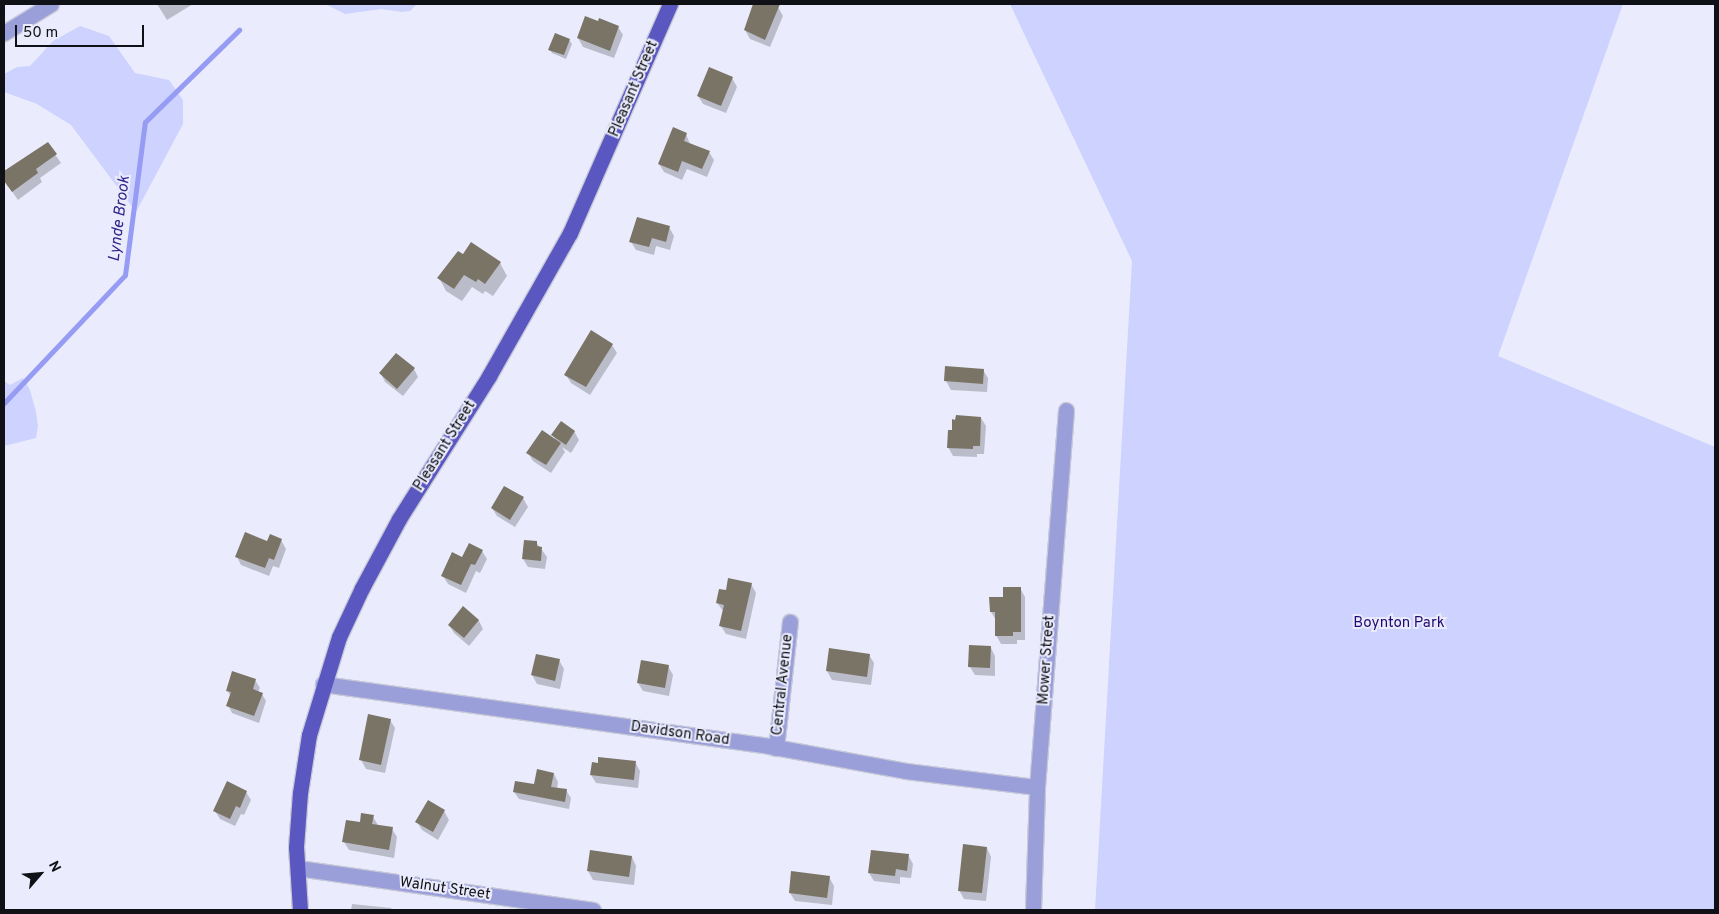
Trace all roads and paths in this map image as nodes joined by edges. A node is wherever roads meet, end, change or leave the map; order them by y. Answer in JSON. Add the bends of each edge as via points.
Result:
{"nodes":[{"id":1,"x":51,"y":4,"type":"edge"},
{"id":2,"x":670,"y":4,"type":"edge"},
{"id":3,"x":4,"y":33,"type":"edge"},
{"id":4,"x":1066,"y":410,"type":"dead end"},
{"id":5,"x":790,"y":622,"type":"dead end"},
{"id":6,"x":323,"y":684,"type":"junction"},
{"id":7,"x":776,"y":748,"type":"junction"},
{"id":8,"x":1037,"y":787,"type":"junction"},
{"id":9,"x":298,"y":868,"type":"junction"},
{"id":10,"x":300,"y":910,"type":"edge"},
{"id":11,"x":593,"y":910,"type":"edge"},
{"id":12,"x":1033,"y":910,"type":"edge"}],
"edges":[{"from":1,"to":3,"type":"street"},
{"from":2,"to":6,"type":"main road","name":"Pleasant Street","via":[[570,233],[494,368],[394,528],[339,636]]},
{"from":4,"to":8,"type":"street","name":"Mower Street"},
{"from":5,"to":7,"type":"street","name":"Central Avenue"},
{"from":6,"to":7,"type":"street","name":"Davidson Road"},
{"from":6,"to":9,"type":"main road","name":"Pleasant Street","via":[[309,735],[300,793],[296,847]]},
{"from":7,"to":8,"type":"street","name":"Davidson Road","via":[[906,770]]},
{"from":8,"to":12,"type":"street","name":"Mower Street"},
{"from":9,"to":10,"type":"main road","name":"Pleasant Street"},
{"from":9,"to":11,"type":"street","name":"Walnut Street"}]}
